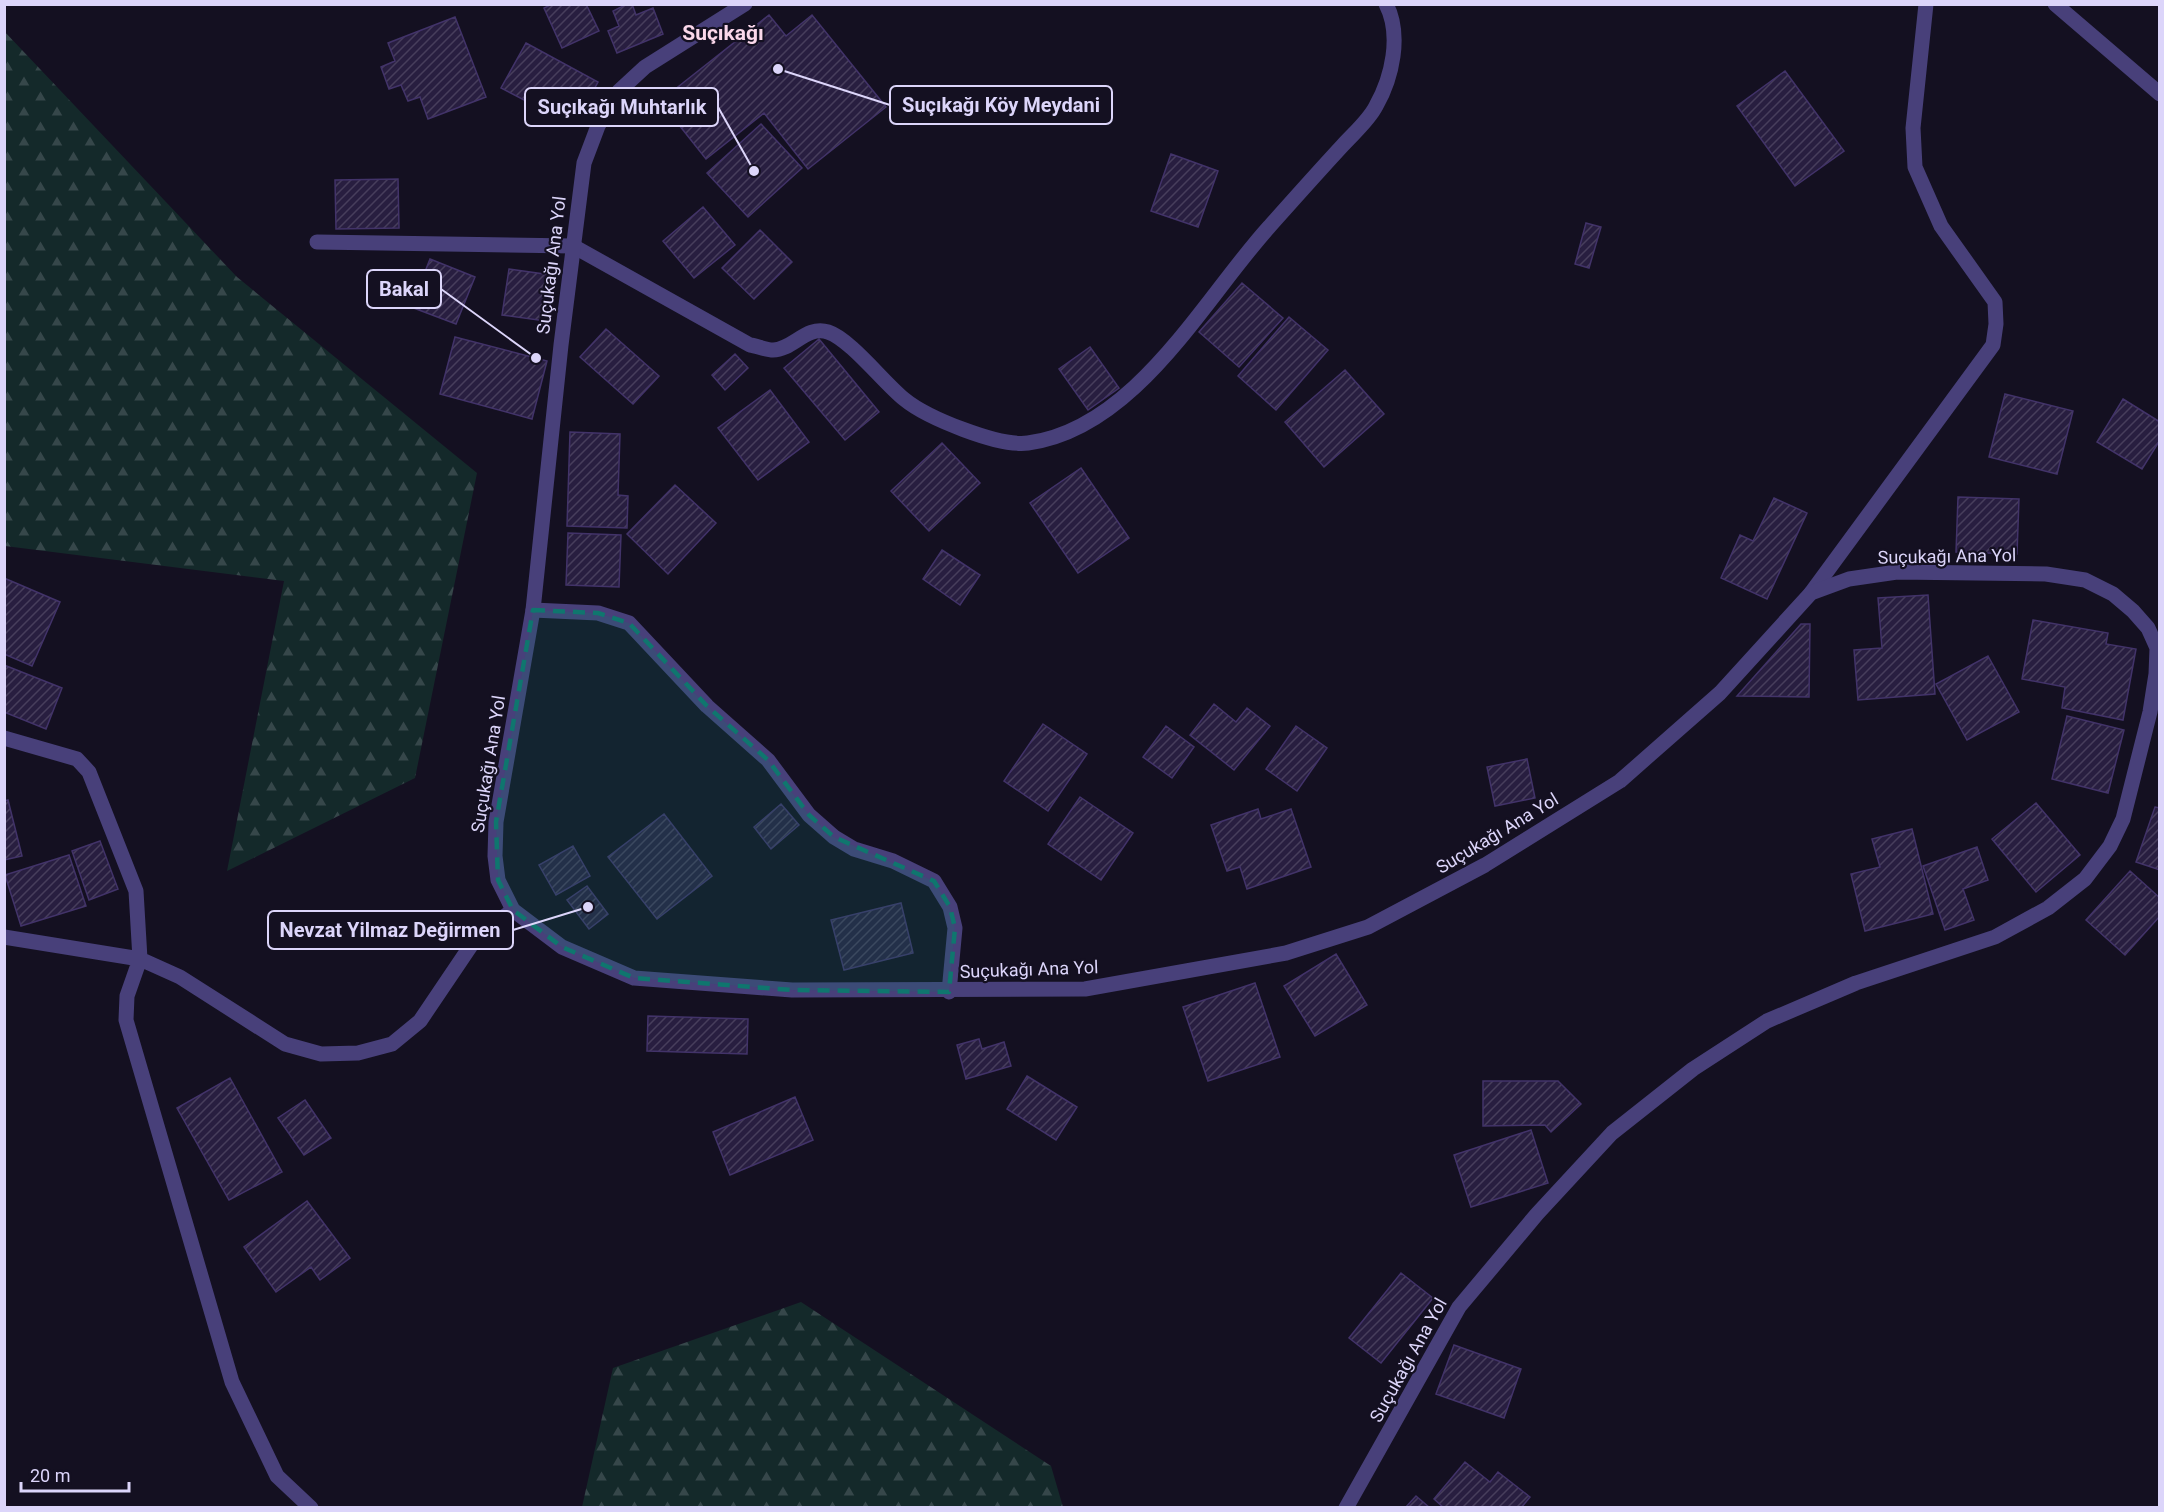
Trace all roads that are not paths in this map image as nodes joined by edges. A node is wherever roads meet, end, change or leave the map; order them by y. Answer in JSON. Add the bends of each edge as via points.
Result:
{"nodes":[{"id":1,"x":745,"y":4,"type":"edge"},
{"id":2,"x":1386,"y":4,"type":"edge"},
{"id":3,"x":1926,"y":4,"type":"edge"},
{"id":4,"x":2055,"y":4,"type":"edge"},
{"id":5,"x":2160,"y":94,"type":"edge"},
{"id":6,"x":317,"y":242,"type":"dead end"},
{"id":7,"x":573,"y":246,"type":"junction"},
{"id":8,"x":1811,"y":593,"type":"junction"},
{"id":9,"x":533,"y":610,"type":"junction"},
{"id":10,"x":4,"y":738,"type":"edge"},
{"id":11,"x":513,"y":910,"type":"junction"},
{"id":12,"x":4,"y":937,"type":"edge"},
{"id":13,"x":140,"y":959,"type":"junction"},
{"id":14,"x":949,"y":992,"type":"junction"},
{"id":15,"x":311,"y":1508,"type":"edge"},
{"id":16,"x":1346,"y":1508,"type":"edge"}],
"edges":[{"from":1,"to":7,"type":"street","name":"Suçukağı Ana Yol","via":[[645,67],[620,91],[598,126],[584,163]]},
{"from":2,"to":7,"type":"street","via":[[1393,22],[1394,48],[1389,75],[1376,107],[1265,231],[1138,384],[1065,436],[1026,444],[999,441],[948,422],[905,401],[828,332],[805,334],[773,350],[750,345]]},
{"from":3,"to":8,"type":"street","via":[[1914,128],[1915,166],[1941,226],[1995,302],[1993,345]]},
{"from":4,"to":5,"type":"street"},
{"from":6,"to":7,"type":"street"},
{"from":7,"to":9,"type":"street","name":"Suçukağı Ana Yol"},
{"from":8,"to":14,"type":"street","name":"Suçukağı Ana Yol","via":[[1720,693],[1620,781],[1485,866],[1368,927],[1286,953],[1085,989]]},
{"from":8,"to":16,"type":"street","name":"Suçukağı Ana Yol","via":[[1849,579],[1897,573],[2046,574],[2085,580],[2113,594],[2148,628],[2157,648],[2150,712],[2123,819],[2110,846],[2085,879],[2048,909],[1995,937],[1856,983],[1767,1021],[1693,1069],[1612,1133],[1459,1307]]},
{"from":9,"to":11,"type":"street","name":"Suçukağı Ana Yol","via":[[496,822],[498,880]]},
{"from":9,"to":14,"type":"street","via":[[598,613],[629,623],[707,706],[768,760],[809,815],[834,837],[934,881],[950,907],[955,928]]},
{"from":10,"to":13,"type":"street","via":[[77,759],[89,772],[136,891]]},
{"from":11,"to":13,"type":"street","via":[[476,938],[420,1021],[392,1044],[358,1053],[321,1054],[285,1044],[180,977]]},
{"from":11,"to":14,"type":"street","name":"Suçukağı Ana Yol","via":[[562,947],[634,978],[792,990]]},
{"from":12,"to":13,"type":"street"},
{"from":13,"to":15,"type":"street","via":[[126,996],[126,1020],[232,1382],[278,1476]]}]}
